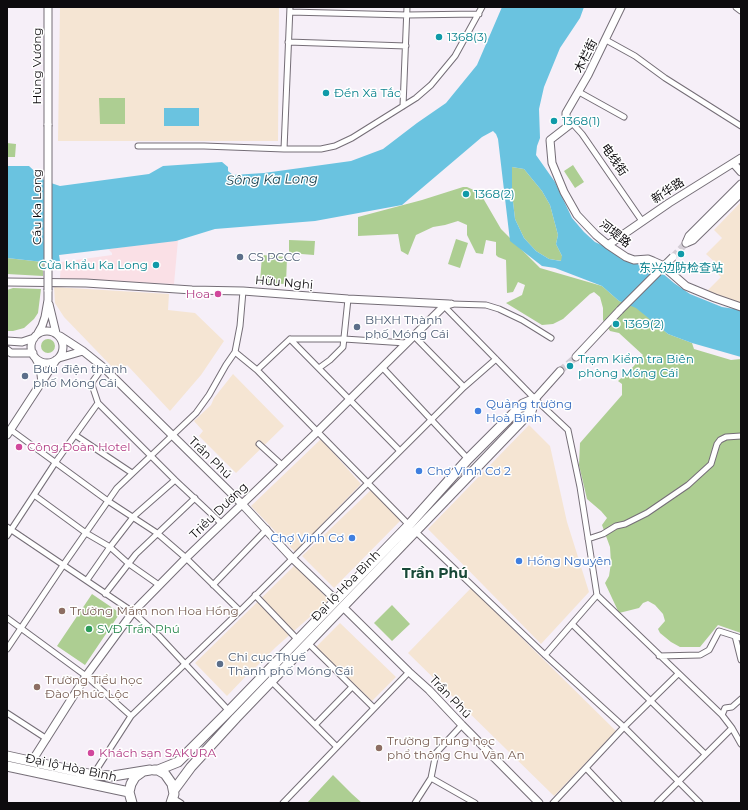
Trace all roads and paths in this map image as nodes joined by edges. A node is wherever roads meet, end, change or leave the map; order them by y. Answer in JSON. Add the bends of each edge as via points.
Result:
{"nodes":[{"id":1,"x":48,"y":7,"type":"edge"},
{"id":2,"x":407,"y":7,"type":"edge"},
{"id":3,"x":482,"y":7,"type":"edge"},
{"id":4,"x":621,"y":7,"type":"edge"},
{"id":5,"x":737,"y":7,"type":"edge"},
{"id":6,"x":290,"y":10,"type":"edge"},
{"id":7,"x":741,"y":10,"type":"edge"},
{"id":8,"x":479,"y":14,"type":"junction"},
{"id":9,"x":407,"y":15,"type":"junction"},
{"id":10,"x":606,"y":40,"type":"junction"},
{"id":11,"x":288,"y":42,"type":"junction"},
{"id":12,"x":406,"y":46,"type":"junction"},
{"id":13,"x":579,"y":92,"type":"junction"},
{"id":14,"x":403,"y":106,"type":"junction"},
{"id":15,"x":566,"y":113,"type":"joint"},
{"id":16,"x":624,"y":117,"type":"dead end"},
{"id":17,"x":572,"y":123,"type":"junction"},
{"id":18,"x":48,"y":125,"type":"joint"},
{"id":19,"x":741,"y":126,"type":"edge"},
{"id":20,"x":138,"y":146,"type":"dead end"},
{"id":21,"x":284,"y":149,"type":"junction"},
{"id":22,"x":741,"y":158,"type":"edge"},
{"id":23,"x":733,"y":163,"type":"junction"},
{"id":24,"x":741,"y":172,"type":"edge"},
{"id":25,"x":740,"y":188,"type":"edge"},
{"id":26,"x":642,"y":221,"type":"junction"},
{"id":27,"x":608,"y":245,"type":"junction"},
{"id":28,"x":673,"y":257,"type":"tunnel mouth"},
{"id":29,"x":7,"y":282,"type":"edge"},
{"id":30,"x":243,"y":291,"type":"junction"},
{"id":31,"x":348,"y":299,"type":"junction"},
{"id":32,"x":48,"y":300,"type":"junction"},
{"id":33,"x":447,"y":305,"type":"junction"},
{"id":34,"x":741,"y":307,"type":"edge"},
{"id":35,"x":58,"y":335,"type":"junction"},
{"id":36,"x":35,"y":336,"type":"junction"},
{"id":37,"x":414,"y":336,"type":"junction"},
{"id":38,"x":551,"y":338,"type":"dead end"},
{"id":39,"x":290,"y":339,"type":"junction"},
{"id":40,"x":344,"y":339,"type":"junction"},
{"id":41,"x":7,"y":342,"type":"edge"},
{"id":42,"x":406,"y":343,"type":"junction"},
{"id":43,"x":7,"y":350,"type":"edge"},
{"id":44,"x":84,"y":351,"type":"junction"},
{"id":45,"x":236,"y":352,"type":"junction"},
{"id":46,"x":34,"y":356,"type":"junction"},
{"id":47,"x":576,"y":357,"type":"tunnel mouth"},
{"id":48,"x":58,"y":359,"type":"junction"},
{"id":49,"x":496,"y":359,"type":"junction"},
{"id":50,"x":103,"y":367,"type":"junction"},
{"id":51,"x":382,"y":367,"type":"junction"},
{"id":52,"x":319,"y":368,"type":"junction"},
{"id":53,"x":257,"y":370,"type":"junction"},
{"id":54,"x":560,"y":371,"type":"tunnel mouth"},
{"id":55,"x":42,"y":383,"type":"junction"},
{"id":56,"x":464,"y":387,"type":"junction"},
{"id":57,"x":349,"y":399,"type":"junction"},
{"id":58,"x":535,"y":399,"type":"junction"},
{"id":59,"x":98,"y":403,"type":"junction"},
{"id":60,"x":431,"y":420,"type":"junction"},
{"id":61,"x":318,"y":431,"type":"junction"},
{"id":62,"x":9,"y":433,"type":"edge"},
{"id":63,"x":75,"y":435,"type":"junction"},
{"id":64,"x":172,"y":436,"type":"junction"},
{"id":65,"x":741,"y":436,"type":"edge"},
{"id":66,"x":259,"y":444,"type":"dead end"},
{"id":67,"x":480,"y":447,"type":"junction"},
{"id":68,"x":400,"y":451,"type":"junction"},
{"id":69,"x":488,"y":455,"type":"junction"},
{"id":70,"x":150,"y":456,"type":"junction"},
{"id":71,"x":468,"y":459,"type":"junction"},
{"id":72,"x":55,"y":463,"type":"junction"},
{"id":73,"x":282,"y":465,"type":"junction"},
{"id":74,"x":132,"y":473,"type":"junction"},
{"id":75,"x":175,"y":480,"type":"junction"},
{"id":76,"x":367,"y":484,"type":"junction"},
{"id":77,"x":34,"y":495,"type":"junction"},
{"id":78,"x":194,"y":498,"type":"junction"},
{"id":79,"x":108,"y":501,"type":"junction"},
{"id":80,"x":242,"y":504,"type":"junction"},
{"id":81,"x":134,"y":516,"type":"junction"},
{"id":82,"x":222,"y":524,"type":"junction"},
{"id":83,"x":9,"y":528,"type":"edge"},
{"id":84,"x":412,"y":528,"type":"junction"},
{"id":85,"x":267,"y":529,"type":"junction"},
{"id":86,"x":86,"y":533,"type":"junction"},
{"id":87,"x":158,"y":533,"type":"junction"},
{"id":88,"x":7,"y":536,"type":"edge"},
{"id":89,"x":588,"y":539,"type":"junction"},
{"id":90,"x":110,"y":548,"type":"junction"},
{"id":91,"x":186,"y":558,"type":"junction"},
{"id":92,"x":292,"y":558,"type":"junction"},
{"id":93,"x":64,"y":564,"type":"junction"},
{"id":94,"x":129,"y":564,"type":"junction"},
{"id":95,"x":87,"y":580,"type":"junction"},
{"id":96,"x":159,"y":586,"type":"junction"},
{"id":97,"x":213,"y":586,"type":"junction"},
{"id":98,"x":106,"y":594,"type":"junction"},
{"id":99,"x":255,"y":595,"type":"junction"},
{"id":100,"x":597,"y":595,"type":"junction"},
{"id":101,"x":336,"y":600,"type":"junction"},
{"id":102,"x":343,"y":607,"type":"junction"},
{"id":103,"x":240,"y":611,"type":"junction"},
{"id":104,"x":133,"y":612,"type":"junction"},
{"id":105,"x":7,"y":618,"type":"edge"},
{"id":106,"x":572,"y":624,"type":"junction"},
{"id":107,"x":21,"y":628,"type":"junction"},
{"id":108,"x":735,"y":636,"type":"junction"},
{"id":109,"x":741,"y":638,"type":"edge"},
{"id":110,"x":298,"y":640,"type":"junction"},
{"id":111,"x":308,"y":643,"type":"junction"},
{"id":112,"x":7,"y":649,"type":"edge"},
{"id":113,"x":545,"y":655,"type":"junction"},
{"id":114,"x":659,"y":656,"type":"junction"},
{"id":115,"x":741,"y":660,"type":"edge"},
{"id":116,"x":186,"y":664,"type":"junction"},
{"id":117,"x":409,"y":672,"type":"junction"},
{"id":118,"x":678,"y":674,"type":"junction"},
{"id":119,"x":86,"y":676,"type":"junction"},
{"id":120,"x":271,"y":681,"type":"junction"},
{"id":121,"x":352,"y":687,"type":"junction"},
{"id":122,"x":741,"y":699,"type":"edge"},
{"id":123,"x":651,"y":701,"type":"junction"},
{"id":124,"x":374,"y":708,"type":"junction"},
{"id":125,"x":7,"y":713,"type":"edge"},
{"id":126,"x":232,"y":715,"type":"junction"},
{"id":127,"x":722,"y":715,"type":"junction"},
{"id":128,"x":131,"y":716,"type":"junction"},
{"id":129,"x":315,"y":725,"type":"junction"},
{"id":130,"x":462,"y":725,"type":"junction"},
{"id":131,"x":624,"y":727,"type":"junction"},
{"id":132,"x":732,"y":728,"type":"junction"},
{"id":133,"x":46,"y":738,"type":"junction"},
{"id":134,"x":741,"y":744,"type":"edge"},
{"id":135,"x":337,"y":747,"type":"junction"},
{"id":136,"x":705,"y":754,"type":"junction"},
{"id":137,"x":7,"y":756,"type":"edge"},
{"id":138,"x":31,"y":761,"type":"junction"},
{"id":139,"x":7,"y":766,"type":"edge"},
{"id":140,"x":586,"y":768,"type":"junction"},
{"id":141,"x":28,"y":770,"type":"junction"},
{"id":142,"x":154,"y":770,"type":"junction"},
{"id":143,"x":93,"y":775,"type":"junction"},
{"id":144,"x":431,"y":778,"type":"junction"},
{"id":145,"x":678,"y":781,"type":"junction"},
{"id":146,"x":129,"y":792,"type":"junction"},
{"id":147,"x":175,"y":798,"type":"edge"},
{"id":148,"x":420,"y":800,"type":"edge"},
{"id":149,"x":472,"y":802,"type":"edge"},
{"id":150,"x":132,"y":803,"type":"edge"},
{"id":151,"x":283,"y":803,"type":"edge"},
{"id":152,"x":415,"y":803,"type":"edge"},
{"id":153,"x":539,"y":803,"type":"edge"},
{"id":154,"x":553,"y":803,"type":"edge"},
{"id":155,"x":619,"y":803,"type":"edge"},
{"id":156,"x":658,"y":803,"type":"edge"},
{"id":157,"x":700,"y":803,"type":"edge"}],
"edges":[{"from":1,"to":18,"type":"street","name":"Hùng Vương"},
{"from":2,"to":9,"type":"street"},
{"from":3,"to":8,"type":"street"},
{"from":4,"to":10,"type":"street","name":"木栏街"},
{"from":5,"to":7,"type":"street"},
{"from":6,"to":9,"type":"street"},
{"from":6,"to":11,"type":"street"},
{"from":8,"to":9,"type":"street"},
{"from":8,"to":14,"type":"street","via":[[445,69],[431,85]]},
{"from":9,"to":12,"type":"street"},
{"from":10,"to":13,"type":"street","name":"木栏街"},
{"from":10,"to":19,"type":"street","via":[[635,56]]},
{"from":11,"to":12,"type":"street"},
{"from":11,"to":21,"type":"street"},
{"from":12,"to":14,"type":"street"},
{"from":13,"to":15,"type":"street","name":"木栏街"},
{"from":13,"to":16,"type":"street"},
{"from":14,"to":21,"type":"street","via":[[335,146],[321,149]]},
{"from":15,"to":17,"type":"street","name":"电线街","via":[[566,117]]},
{"from":17,"to":26,"type":"street","name":"电线街"},
{"from":17,"to":27,"type":"street","name":"河堤路","via":[[550,140],[552,163],[577,214]]},
{"from":18,"to":32,"type":"street","name":"Cầu Ka Long","bridge":true},
{"from":20,"to":21,"type":"street"},
{"from":22,"to":23,"type":"street","name":"新华路"},
{"from":23,"to":24,"type":"street"},
{"from":23,"to":26,"type":"street","name":"新华路"},
{"from":25,"to":25,"type":"street","via":[[689,236],[686,243],[693,240]]},
{"from":26,"to":27,"type":"street","name":"新华路"},
{"from":27,"to":34,"type":"street","name":"河堤路","via":[[634,260],[648,260],[662,265],[686,286]]},
{"from":28,"to":47,"type":"street","bridge":true},
{"from":29,"to":30,"type":"street","name":"Hữu Nghị","via":[[86,283]]},
{"from":30,"to":31,"type":"street","name":"Hữu Nghị"},
{"from":30,"to":45,"type":"street"},
{"from":31,"to":33,"type":"street","name":"Hữu Nghị"},
{"from":31,"to":40,"type":"street"},
{"from":32,"to":35,"type":"street"},
{"from":32,"to":36,"type":"street","via":[[42,326]]},
{"from":33,"to":37,"type":"street","name":"Triều Dương"},
{"from":33,"to":38,"type":"street","name":"Hữu Nghị","via":[[486,305],[500,309]]},
{"from":33,"to":49,"type":"street"},
{"from":35,"to":36,"type":"street","via":[[46,330]]},
{"from":35,"to":44,"type":"street","name":"Trần Phú"},
{"from":35,"to":48,"type":"street","via":[[64,345]]},
{"from":36,"to":41,"type":"street","via":[[22,342]]},
{"from":36,"to":46,"type":"street","via":[[31,348]]},
{"from":37,"to":42,"type":"street","name":"Triều Dương"},
{"from":37,"to":56,"type":"street"},
{"from":39,"to":40,"type":"street"},
{"from":39,"to":52,"type":"street"},
{"from":39,"to":53,"type":"street"},
{"from":40,"to":42,"type":"street"},
{"from":40,"to":52,"type":"street","via":[[343,347]]},
{"from":42,"to":51,"type":"street","name":"Triều Dương"},
{"from":43,"to":46,"type":"street","via":[[11,353]]},
{"from":44,"to":48,"type":"street"},
{"from":44,"to":50,"type":"street","name":"Trần Phú"},
{"from":45,"to":53,"type":"street"},
{"from":45,"to":64,"type":"street","via":[[196,413]]},
{"from":46,"to":48,"type":"street","via":[[46,363]]},
{"from":46,"to":55,"type":"street","via":[[40,366]]},
{"from":48,"to":55,"type":"street"},
{"from":49,"to":56,"type":"street"},
{"from":49,"to":58,"type":"street"},
{"from":50,"to":59,"type":"street","via":[[92,385]]},
{"from":50,"to":64,"type":"street","name":"Trần Phú"},
{"from":51,"to":57,"type":"street","name":"Triều Dương"},
{"from":51,"to":60,"type":"street"},
{"from":52,"to":57,"type":"street"},
{"from":53,"to":61,"type":"street"},
{"from":54,"to":58,"type":"street","name":"Đại lộ Hòa Bình"},
{"from":55,"to":62,"type":"street"},
{"from":56,"to":60,"type":"street"},
{"from":57,"to":61,"type":"street","name":"Triều Dương"},
{"from":57,"to":68,"type":"street"},
{"from":58,"to":67,"type":"highway","name":"Đại lộ Hòa Bình","via":[[523,404]]},
{"from":58,"to":69,"type":"highway","name":"Đại lộ Hòa Bình","via":[[531,411]]},
{"from":58,"to":89,"type":"street","via":[[568,430]]},
{"from":59,"to":63,"type":"street"},
{"from":59,"to":70,"type":"street"},
{"from":60,"to":68,"type":"street"},
{"from":60,"to":71,"type":"street"},
{"from":61,"to":73,"type":"street","name":"Triều Dương"},
{"from":61,"to":76,"type":"street"},
{"from":62,"to":72,"type":"street"},
{"from":63,"to":72,"type":"street"},
{"from":63,"to":74,"type":"street"},
{"from":64,"to":70,"type":"street"},
{"from":64,"to":80,"type":"street","name":"Trần Phú"},
{"from":65,"to":89,"type":"street","via":[[720,440],[711,464],[688,485],[647,513]]},
{"from":66,"to":73,"type":"street"},
{"from":67,"to":69,"type":"highway"},
{"from":67,"to":71,"type":"highway","name":"Đại lộ Hòa Bình"},
{"from":68,"to":76,"type":"street"},
{"from":69,"to":84,"type":"highway","name":"Đại lộ Hòa Bình"},
{"from":70,"to":74,"type":"street"},
{"from":70,"to":75,"type":"street"},
{"from":71,"to":84,"type":"highway","name":"Đại lộ Hòa Bình"},
{"from":72,"to":77,"type":"street"},
{"from":72,"to":79,"type":"street"},
{"from":73,"to":80,"type":"street","name":"Triều Dương"},
{"from":74,"to":79,"type":"street"},
{"from":75,"to":78,"type":"street"},
{"from":75,"to":81,"type":"street"},
{"from":76,"to":84,"type":"street"},
{"from":76,"to":92,"type":"street"},
{"from":77,"to":83,"type":"street"},
{"from":77,"to":86,"type":"street"},
{"from":78,"to":82,"type":"street"},
{"from":78,"to":87,"type":"street"},
{"from":79,"to":81,"type":"street"},
{"from":79,"to":86,"type":"street"},
{"from":80,"to":82,"type":"street","name":"Triều Dương"},
{"from":80,"to":85,"type":"street","name":"Trần Phú"},
{"from":81,"to":87,"type":"street"},
{"from":81,"to":90,"type":"street"},
{"from":82,"to":91,"type":"street","name":"Triều Dương"},
{"from":83,"to":88,"type":"street"},
{"from":83,"to":93,"type":"street"},
{"from":84,"to":101,"type":"highway","name":"Đại lộ Hòa Bình"},
{"from":84,"to":102,"type":"highway","name":"Đại lộ Hòa Bình"},
{"from":84,"to":113,"type":"street"},
{"from":85,"to":92,"type":"street","name":"Trần Phú"},
{"from":85,"to":97,"type":"street"},
{"from":86,"to":90,"type":"street"},
{"from":86,"to":93,"type":"street"},
{"from":87,"to":91,"type":"street"},
{"from":87,"to":94,"type":"street"},
{"from":89,"to":100,"type":"street"},
{"from":90,"to":94,"type":"street"},
{"from":90,"to":95,"type":"street"},
{"from":91,"to":96,"type":"street","name":"Triều Dương"},
{"from":91,"to":97,"type":"street"},
{"from":92,"to":99,"type":"street"},
{"from":92,"to":101,"type":"street","name":"Trần Phú"},
{"from":93,"to":95,"type":"street"},
{"from":93,"to":107,"type":"street"},
{"from":94,"to":96,"type":"street"},
{"from":94,"to":98,"type":"street"},
{"from":95,"to":98,"type":"street"},
{"from":96,"to":104,"type":"street","name":"Triều Dương"},
{"from":97,"to":103,"type":"street"},
{"from":98,"to":104,"type":"street"},
{"from":99,"to":103,"type":"street"},
{"from":99,"to":110,"type":"street"},
{"from":100,"to":106,"type":"street"},
{"from":100,"to":114,"type":"street"},
{"from":101,"to":102,"type":"highway"},
{"from":101,"to":110,"type":"highway","name":"Đại lộ Hòa Bình"},
{"from":102,"to":111,"type":"highway","name":"Đại lộ Hòa Bình"},
{"from":102,"to":117,"type":"street","name":"Trần Phú"},
{"from":103,"to":116,"type":"street"},
{"from":104,"to":116,"type":"street"},
{"from":104,"to":119,"type":"street","name":"Triều Dương"},
{"from":105,"to":107,"type":"street"},
{"from":106,"to":113,"type":"street"},
{"from":106,"to":123,"type":"street"},
{"from":107,"to":112,"type":"street"},
{"from":107,"to":119,"type":"street"},
{"from":108,"to":109,"type":"street"},
{"from":108,"to":114,"type":"street","via":[[719,631],[709,650],[700,655]]},
{"from":108,"to":115,"type":"street"},
{"from":110,"to":126,"type":"highway","name":"Đại lộ Hòa Bình"},
{"from":111,"to":120,"type":"highway","name":"Đại lộ Hòa Bình"},
{"from":111,"to":121,"type":"street"},
{"from":113,"to":131,"type":"street"},
{"from":114,"to":118,"type":"street"},
{"from":116,"to":126,"type":"street"},
{"from":116,"to":128,"type":"street"},
{"from":117,"to":124,"type":"street"},
{"from":117,"to":130,"type":"street","name":"Trần Phú"},
{"from":118,"to":123,"type":"street"},
{"from":118,"to":127,"type":"street"},
{"from":119,"to":128,"type":"street"},
{"from":119,"to":133,"type":"street","name":"Triều Dương"},
{"from":120,"to":126,"type":"highway","name":"Đại lộ Hòa Bình"},
{"from":120,"to":129,"type":"street"},
{"from":121,"to":124,"type":"street"},
{"from":121,"to":129,"type":"street"},
{"from":122,"to":127,"type":"street","via":[[732,707],[725,708]]},
{"from":123,"to":131,"type":"street"},
{"from":123,"to":136,"type":"street"},
{"from":124,"to":135,"type":"street"},
{"from":125,"to":133,"type":"street"},
{"from":126,"to":142,"type":"highway","name":"Đại lộ Hòa Bình","via":[[178,762]]},
{"from":126,"to":147,"type":"highway","name":"Đại lộ Hòa Bình","via":[[191,767]]},
{"from":127,"to":132,"type":"street"},
{"from":128,"to":143,"type":"street"},
{"from":129,"to":135,"type":"street"},
{"from":130,"to":144,"type":"street","via":[[436,753]]},
{"from":130,"to":153,"type":"street","name":"Trần Phú"},
{"from":131,"to":140,"type":"street"},
{"from":131,"to":145,"type":"street"},
{"from":132,"to":134,"type":"street"},
{"from":132,"to":136,"type":"street"},
{"from":133,"to":138,"type":"street","name":"Triều Dương"},
{"from":135,"to":151,"type":"street"},
{"from":136,"to":145,"type":"street"},
{"from":137,"to":138,"type":"highway","name":"Đại lộ Hòa Bình"},
{"from":138,"to":141,"type":"highway"},
{"from":138,"to":143,"type":"highway","name":"Đại lộ Hòa Bình"},
{"from":139,"to":141,"type":"highway","name":"Đại lộ Hòa Bình"},
{"from":140,"to":154,"type":"street"},
{"from":140,"to":155,"type":"street"},
{"from":141,"to":146,"type":"highway","name":"Đại lộ Hòa Bình"},
{"from":142,"to":143,"type":"highway","name":"Đại lộ Hòa Bình","via":[[113,776]]},
{"from":142,"to":146,"type":"highway","via":[[142,772],[135,777]]},
{"from":142,"to":147,"type":"highway","via":[[165,774],[169,779]]},
{"from":144,"to":148,"type":"street"},
{"from":144,"to":149,"type":"street"},
{"from":145,"to":156,"type":"street"},
{"from":145,"to":157,"type":"street"},
{"from":146,"to":150,"type":"highway"},
{"from":148,"to":152,"type":"street"}]}
